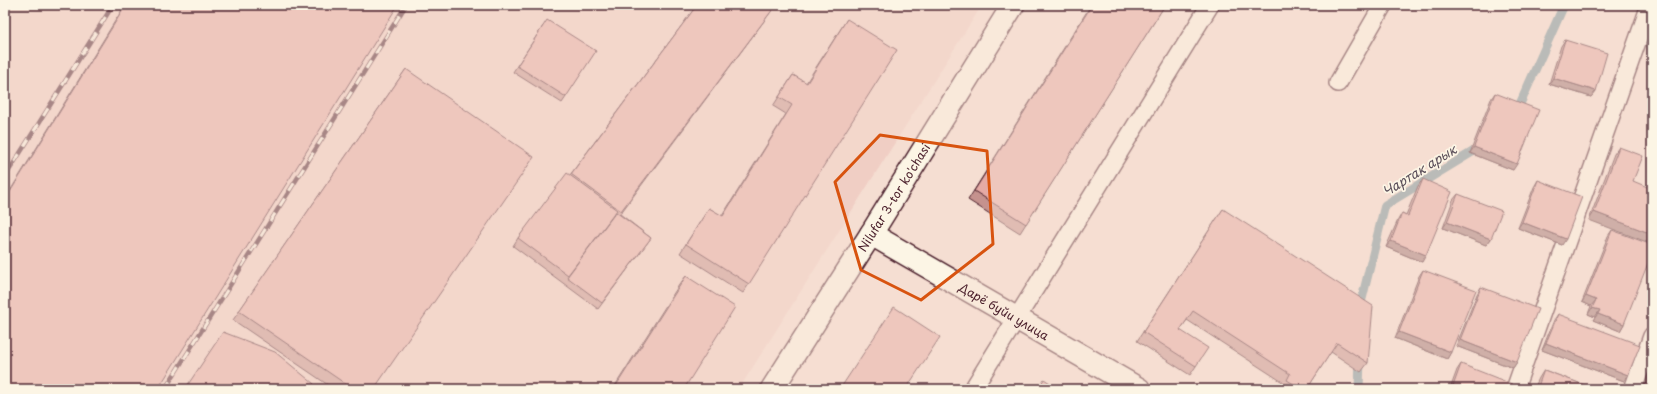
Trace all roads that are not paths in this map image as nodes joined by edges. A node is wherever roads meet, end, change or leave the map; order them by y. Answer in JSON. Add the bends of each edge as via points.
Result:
{"nodes":[{"id":1,"x":1013,"y":5,"type":"edge"},
{"id":2,"x":1210,"y":5,"type":"edge"},
{"id":3,"x":1384,"y":5,"type":"edge"},
{"id":4,"x":1650,"y":5,"type":"edge"},
{"id":5,"x":1338,"y":83,"type":"dead end"},
{"id":6,"x":871,"y":234,"type":"junction"},
{"id":7,"x":1018,"y":318,"type":"junction"},
{"id":8,"x":1652,"y":336,"type":"edge"},
{"id":9,"x":772,"y":389,"type":"edge"},
{"id":10,"x":973,"y":389,"type":"edge"},
{"id":11,"x":1139,"y":389,"type":"edge"},
{"id":12,"x":1515,"y":389,"type":"edge"},
{"id":13,"x":1633,"y":389,"type":"edge"}],
"edges":[{"from":1,"to":6,"type":"street","name":"Nilufar 3-tor ko'chasi"},
{"from":2,"to":7,"type":"lane"},
{"from":3,"to":5,"type":"lane"},
{"from":4,"to":12,"type":"lane"},
{"from":6,"to":7,"type":"street","name":"Дарё буйи улица"},
{"from":6,"to":9,"type":"street","name":"Nilufar 3-tor ko'chasi"},
{"from":7,"to":10,"type":"lane"},
{"from":7,"to":11,"type":"street","name":"Дарё буйи улица"},
{"from":8,"to":13,"type":"lane"}]}
